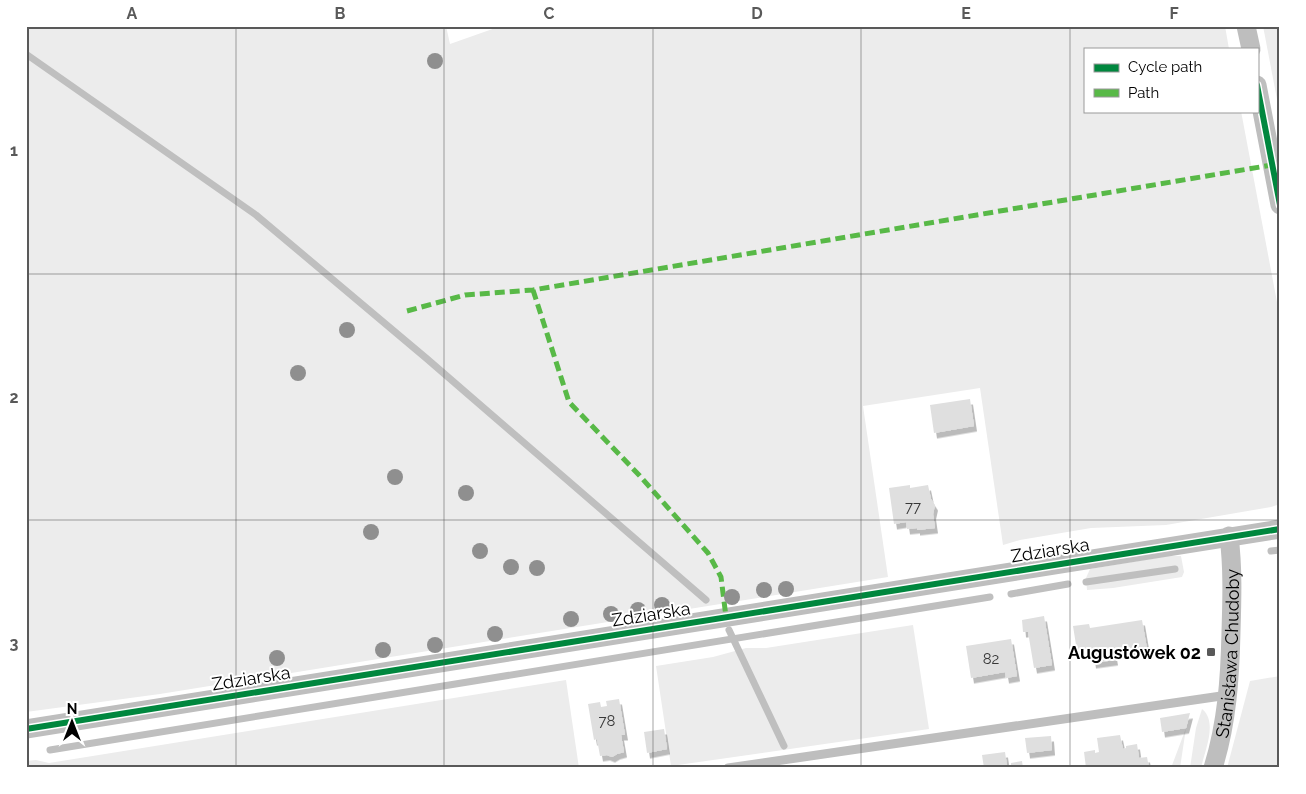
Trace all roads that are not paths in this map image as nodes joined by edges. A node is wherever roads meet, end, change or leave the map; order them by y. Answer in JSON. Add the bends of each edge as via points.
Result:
{"nodes":[{"id":1,"x":1246,"y":26,"type":"edge"},
{"id":2,"x":1250,"y":48,"type":"edge"},
{"id":3,"x":1258,"y":90,"type":"edge"},
{"id":4,"x":1280,"y":205,"type":"edge"},
{"id":5,"x":1280,"y":529,"type":"edge"},
{"id":6,"x":1229,"y":536,"type":"junction"},
{"id":7,"x":1228,"y":695,"type":"junction"},
{"id":8,"x":26,"y":729,"type":"edge"},
{"id":9,"x":728,"y":768,"type":"edge"},
{"id":10,"x":1213,"y":768,"type":"edge"}],
"edges":[{"from":1,"to":2,"type":"street"},
{"from":3,"to":4,"type":"street"},
{"from":5,"to":6,"type":"street","name":"Zdziarska"},
{"from":6,"to":7,"type":"street","name":"Stanisława Chudoby","via":[[1233,577]]},
{"from":6,"to":8,"type":"street","name":"Zdziarska"},
{"from":7,"to":9,"type":"lane"},
{"from":7,"to":10,"type":"street","name":"Stanisława Chudoby"}]}
